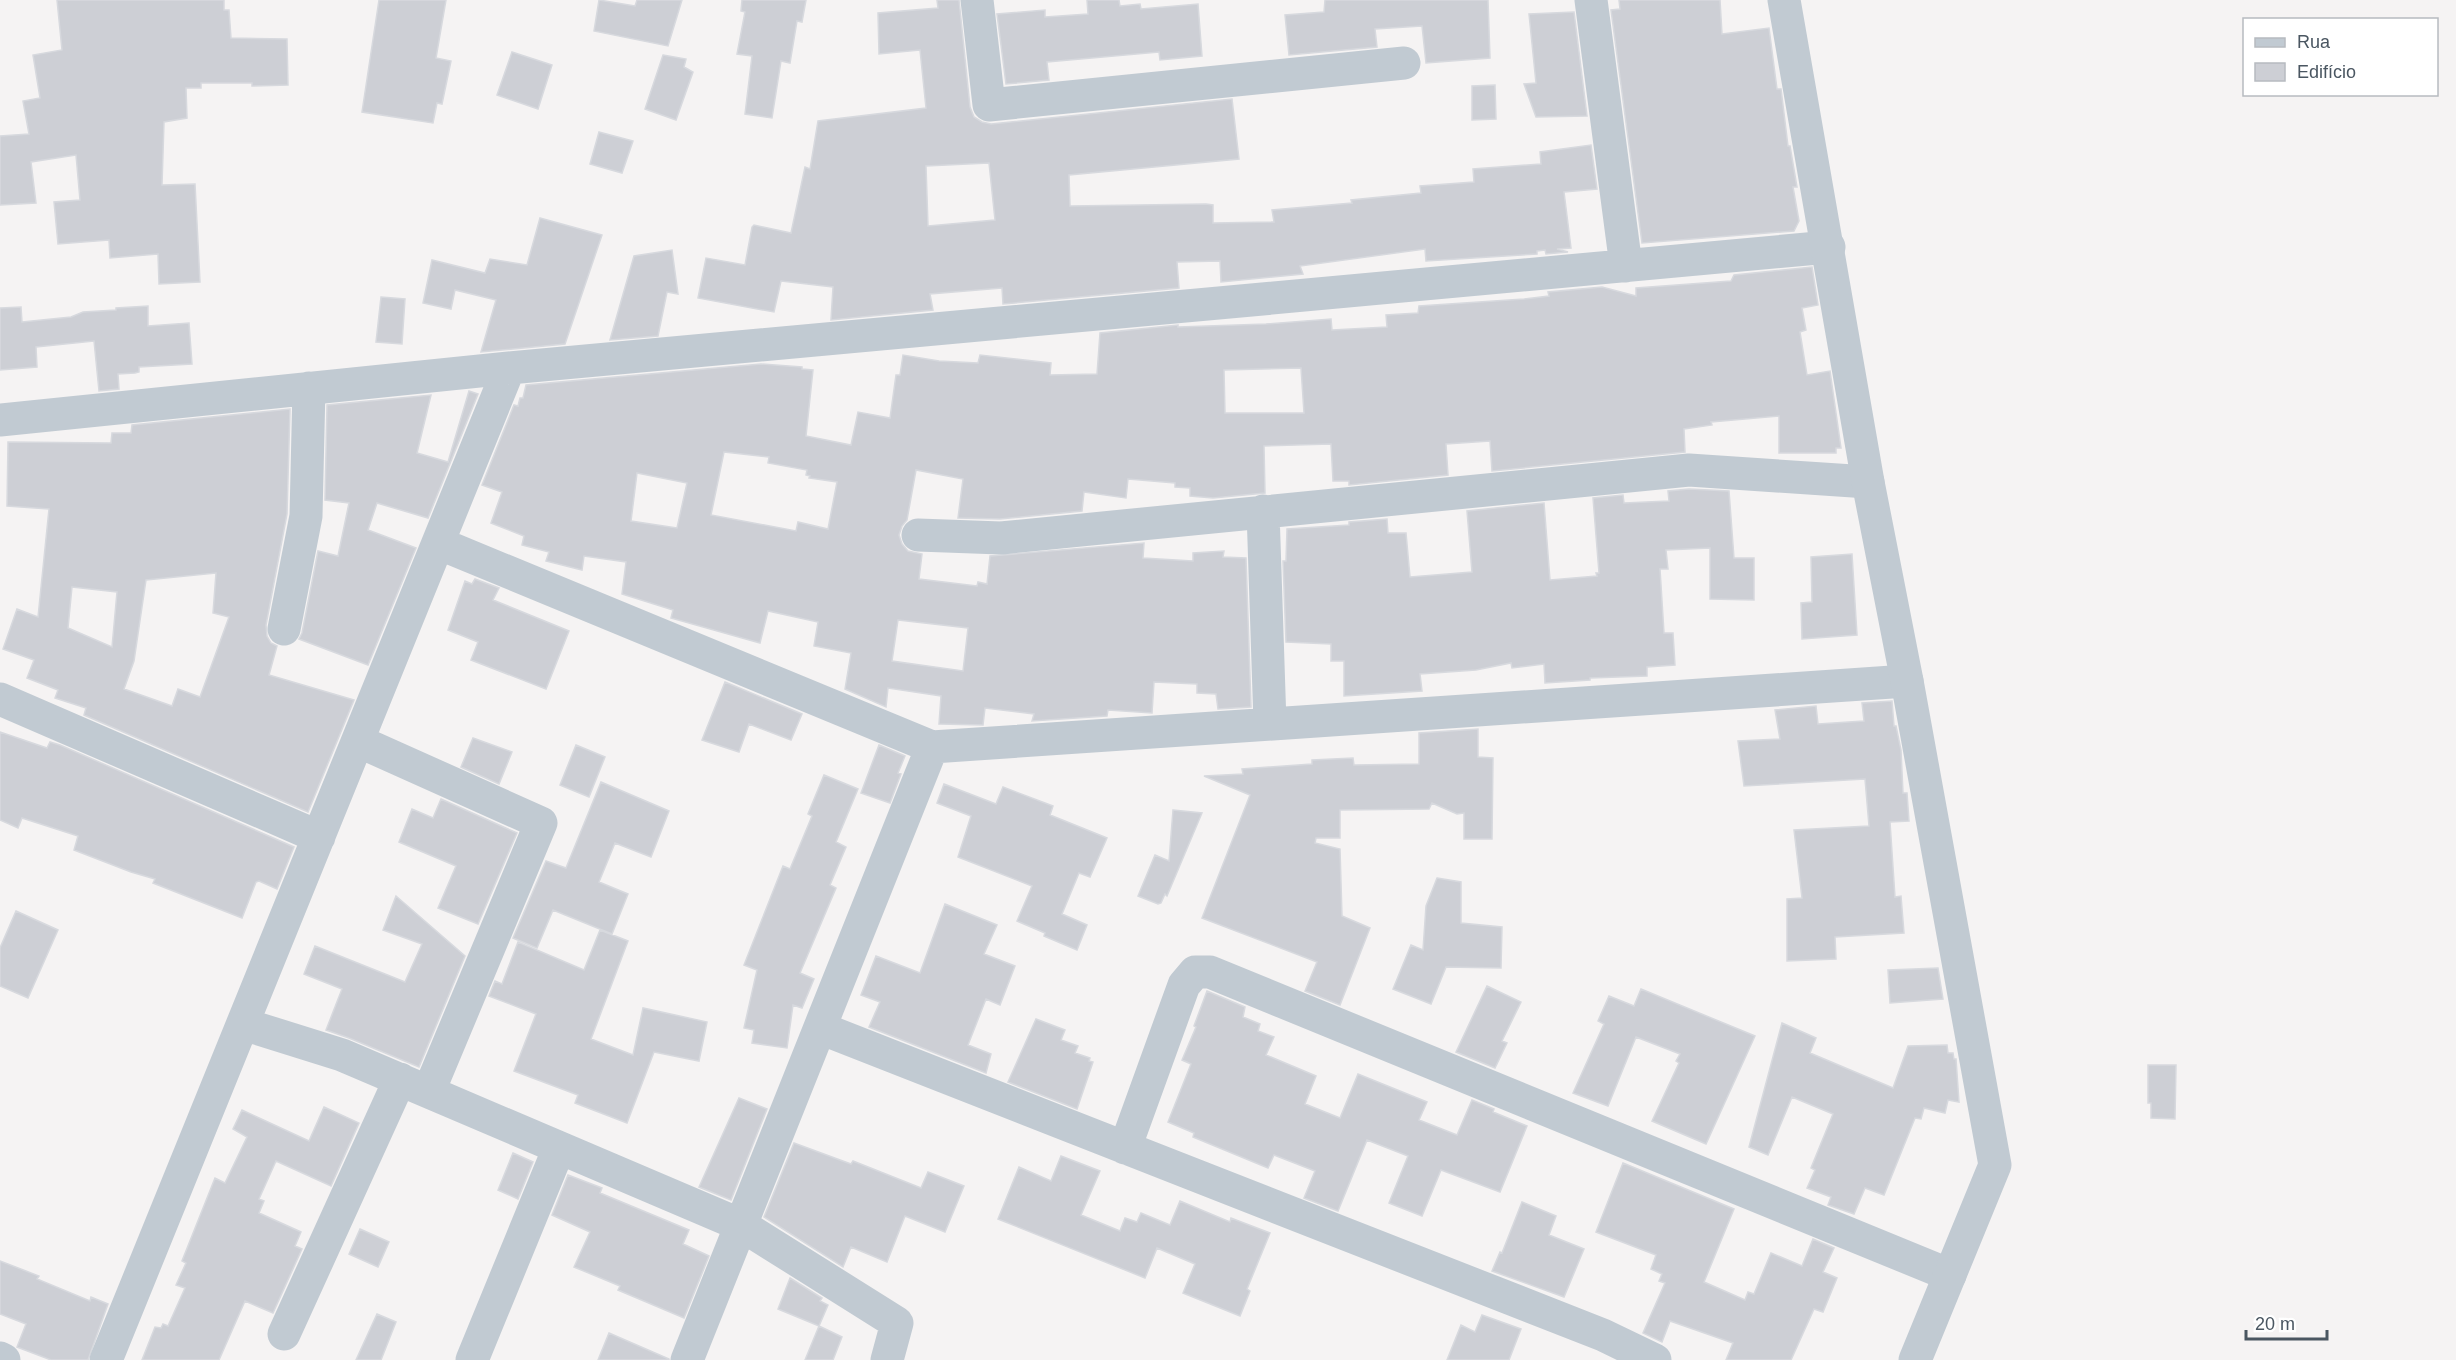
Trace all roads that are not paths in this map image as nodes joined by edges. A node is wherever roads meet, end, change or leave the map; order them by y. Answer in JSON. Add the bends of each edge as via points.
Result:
{"nodes":[{"id":1,"x":977,"y":0,"type":"edge"},
{"id":2,"x":1591,"y":0,"type":"edge"},
{"id":3,"x":1784,"y":0,"type":"edge"},
{"id":4,"x":1404,"y":63,"type":"dead end"},
{"id":5,"x":1829,"y":247,"type":"junction"},
{"id":6,"x":1626,"y":266,"type":"junction"},
{"id":7,"x":509,"y":368,"type":"junction"},
{"id":8,"x":309,"y":388,"type":"junction"},
{"id":9,"x":0,"y":420,"type":"edge"},
{"id":10,"x":1868,"y":482,"type":"junction"},
{"id":11,"x":1263,"y":511,"type":"junction"},
{"id":12,"x":918,"y":535,"type":"dead end"},
{"id":13,"x":438,"y":543,"type":"junction"},
{"id":14,"x":284,"y":629,"type":"dead end"},
{"id":15,"x":1907,"y":681,"type":"junction"},
{"id":16,"x":0,"y":699,"type":"edge"},
{"id":17,"x":1270,"y":724,"type":"junction"},
{"id":18,"x":358,"y":741,"type":"junction"},
{"id":19,"x":932,"y":747,"type":"junction"},
{"id":20,"x":319,"y":837,"type":"junction"},
{"id":21,"x":243,"y":1024,"type":"junction"},
{"id":22,"x":820,"y":1028,"type":"junction"},
{"id":23,"x":414,"y":1085,"type":"junction"},
{"id":24,"x":560,"y":1148,"type":"junction"},
{"id":25,"x":1125,"y":1148,"type":"junction"},
{"id":26,"x":741,"y":1225,"type":"junction"},
{"id":27,"x":1950,"y":1275,"type":"junction"},
{"id":28,"x":284,"y":1334,"type":"dead end"},
{"id":29,"x":106,"y":1360,"type":"edge"},
{"id":30,"x":472,"y":1360,"type":"edge"},
{"id":31,"x":687,"y":1360,"type":"edge"},
{"id":32,"x":887,"y":1360,"type":"edge"},
{"id":33,"x":1655,"y":1360,"type":"edge"},
{"id":34,"x":1915,"y":1360,"type":"edge"}],
"edges":[{"from":1,"to":4,"type":"street","via":[[989,105]]},
{"from":2,"to":6,"type":"street"},
{"from":3,"to":5,"type":"street"},
{"from":5,"to":6,"type":"street"},
{"from":5,"to":10,"type":"street"},
{"from":6,"to":7,"type":"street"},
{"from":7,"to":8,"type":"street"},
{"from":7,"to":13,"type":"street"},
{"from":8,"to":9,"type":"street"},
{"from":8,"to":14,"type":"street","via":[[306,516]]},
{"from":10,"to":11,"type":"street","via":[[1689,470]]},
{"from":10,"to":15,"type":"street"},
{"from":11,"to":12,"type":"street","via":[[1001,538]]},
{"from":11,"to":17,"type":"street"},
{"from":13,"to":18,"type":"street"},
{"from":13,"to":19,"type":"street"},
{"from":15,"to":17,"type":"street"},
{"from":15,"to":27,"type":"street","via":[[1995,1165]]},
{"from":16,"to":20,"type":"street"},
{"from":17,"to":19,"type":"street"},
{"from":18,"to":20,"type":"street"},
{"from":18,"to":23,"type":"street","via":[[541,823]]},
{"from":19,"to":22,"type":"street"},
{"from":20,"to":21,"type":"street"},
{"from":21,"to":23,"type":"street","via":[[342,1055]]},
{"from":21,"to":29,"type":"street"},
{"from":22,"to":25,"type":"street"},
{"from":22,"to":26,"type":"street"},
{"from":23,"to":24,"type":"street"},
{"from":23,"to":28,"type":"street"},
{"from":24,"to":26,"type":"street"},
{"from":24,"to":30,"type":"street"},
{"from":25,"to":27,"type":"street","via":[[1184,985],[1195,972],[1210,972]]},
{"from":25,"to":33,"type":"street","via":[[1592,1331]]},
{"from":26,"to":31,"type":"street"},
{"from":26,"to":32,"type":"street","via":[[897,1323]]},
{"from":27,"to":34,"type":"street"}]}
